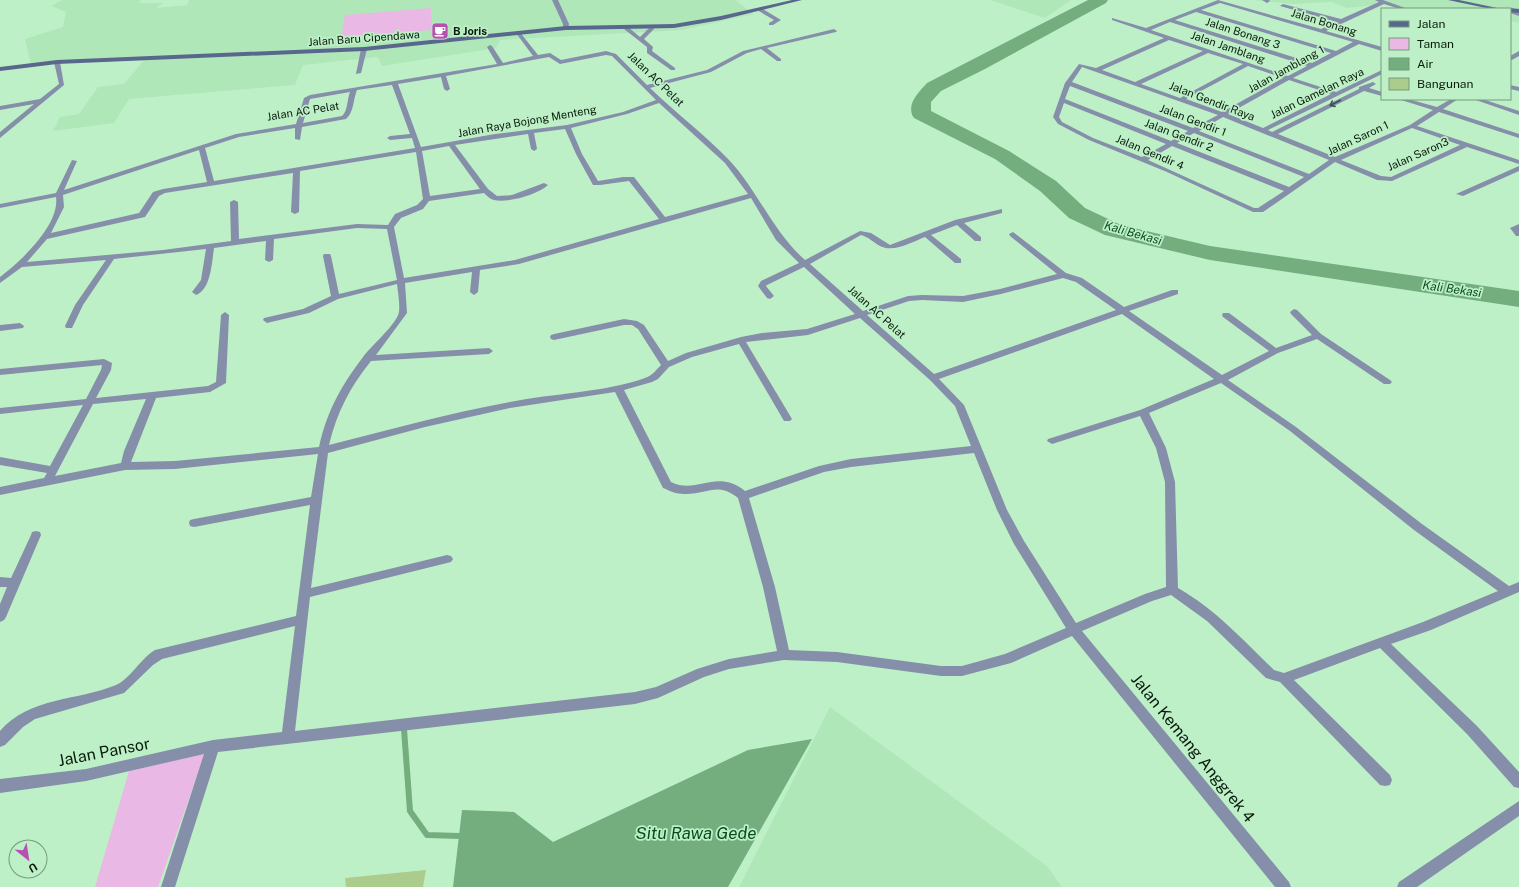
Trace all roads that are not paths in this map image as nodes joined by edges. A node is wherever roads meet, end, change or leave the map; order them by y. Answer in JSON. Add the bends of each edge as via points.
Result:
{"nodes":[{"id":1,"x":555,"y":0,"type":"edge"},
{"id":2,"x":773,"y":0,"type":"edge"},
{"id":3,"x":799,"y":0,"type":"edge"},
{"id":4,"x":1451,"y":0,"type":"edge"},
{"id":5,"x":1380,"y":1,"type":"edge"},
{"id":6,"x":1283,"y":6,"type":"dead end"},
{"id":7,"x":1402,"y":8,"type":"edge"},
{"id":8,"x":1487,"y":8,"type":"edge"},
{"id":9,"x":759,"y":9,"type":"junction"},
{"id":10,"x":1194,"y":10,"type":"junction"},
{"id":11,"x":1114,"y":19,"type":"dead end"},
{"id":12,"x":1168,"y":20,"type":"junction"},
{"id":13,"x":1342,"y":21,"type":"junction"},
{"id":14,"x":772,"y":24,"type":"dead end"},
{"id":15,"x":566,"y":26,"type":"junction"},
{"id":16,"x":626,"y":28,"type":"junction"},
{"id":17,"x":652,"y":28,"type":"junction"},
{"id":18,"x":1145,"y":30,"type":"junction"},
{"id":19,"x":1321,"y":31,"type":"junction"},
{"id":20,"x":834,"y":32,"type":"dead end"},
{"id":21,"x":519,"y":33,"type":"junction"},
{"id":22,"x":1168,"y":38,"type":"junction"},
{"id":23,"x":640,"y":40,"type":"junction"},
{"id":24,"x":1358,"y":42,"type":"junction"},
{"id":25,"x":1376,"y":42,"type":"dead end"},
{"id":26,"x":377,"y":46,"type":"junction"},
{"id":27,"x":762,"y":46,"type":"junction"},
{"id":28,"x":1370,"y":46,"type":"junction"},
{"id":29,"x":490,"y":47,"type":"dead end"},
{"id":30,"x":364,"y":49,"type":"junction"},
{"id":31,"x":1381,"y":49,"type":"edge"},
{"id":32,"x":1207,"y":51,"type":"junction"},
{"id":33,"x":1336,"y":53,"type":"junction"},
{"id":34,"x":1519,"y":53,"type":"edge"},
{"id":35,"x":537,"y":57,"type":"junction"},
{"id":36,"x":1511,"y":59,"type":"edge"},
{"id":37,"x":779,"y":60,"type":"dead end"},
{"id":38,"x":57,"y":62,"type":"junction"},
{"id":39,"x":0,"y":64,"type":"edge"},
{"id":40,"x":1246,"y":64,"type":"junction"},
{"id":41,"x":501,"y":65,"type":"junction"},
{"id":42,"x":1081,"y":65,"type":"joint"},
{"id":43,"x":1312,"y":65,"type":"junction"},
{"id":44,"x":0,"y":68,"type":"edge"},
{"id":45,"x":673,"y":69,"type":"dead end"},
{"id":46,"x":1097,"y":70,"type":"junction"},
{"id":47,"x":1381,"y":72,"type":"edge"},
{"id":48,"x":358,"y":73,"type":"dead end"},
{"id":49,"x":443,"y":74,"type":"junction"},
{"id":50,"x":1288,"y":78,"type":"junction"},
{"id":51,"x":1381,"y":80,"type":"edge"},
{"id":52,"x":394,"y":82,"type":"junction"},
{"id":53,"x":1068,"y":83,"type":"junction"},
{"id":54,"x":1136,"y":84,"type":"junction"},
{"id":55,"x":1354,"y":85,"type":"junction"},
{"id":56,"x":646,"y":87,"type":"junction"},
{"id":57,"x":447,"y":89,"type":"dead end"},
{"id":58,"x":1364,"y":89,"type":"junction"},
{"id":59,"x":354,"y":90,"type":"junction"},
{"id":60,"x":1339,"y":93,"type":"junction"},
{"id":61,"x":1381,"y":94,"type":"edge"},
{"id":62,"x":1351,"y":95,"type":"junction"},
{"id":63,"x":1061,"y":100,"type":"junction"},
{"id":64,"x":1180,"y":100,"type":"junction"},
{"id":65,"x":1404,"y":100,"type":"edge"},
{"id":66,"x":1454,"y":100,"type":"edge"},
{"id":67,"x":1479,"y":100,"type":"edge"},
{"id":68,"x":43,"y":101,"type":"junction"},
{"id":69,"x":660,"y":101,"type":"junction"},
{"id":70,"x":0,"y":108,"type":"edge"},
{"id":71,"x":1439,"y":110,"type":"junction"},
{"id":72,"x":1519,"y":113,"type":"edge"},
{"id":73,"x":1224,"y":115,"type":"junction"},
{"id":74,"x":298,"y":124,"type":"junction"},
{"id":75,"x":1412,"y":126,"type":"junction"},
{"id":76,"x":566,"y":127,"type":"junction"},
{"id":77,"x":1194,"y":131,"type":"junction"},
{"id":78,"x":1262,"y":131,"type":"junction"},
{"id":79,"x":531,"y":132,"type":"junction"},
{"id":80,"x":1271,"y":135,"type":"junction"},
{"id":81,"x":0,"y":136,"type":"edge"},
{"id":82,"x":414,"y":136,"type":"junction"},
{"id":83,"x":1519,"y":136,"type":"edge"},
{"id":84,"x":298,"y":138,"type":"dead end"},
{"id":85,"x":390,"y":138,"type":"dead end"},
{"id":86,"x":1170,"y":143,"type":"junction"},
{"id":87,"x":451,"y":144,"type":"junction"},
{"id":88,"x":1465,"y":145,"type":"junction"},
{"id":89,"x":201,"y":146,"type":"junction"},
{"id":90,"x":534,"y":149,"type":"dead end"},
{"id":91,"x":420,"y":150,"type":"junction"},
{"id":92,"x":1142,"y":160,"type":"junction"},
{"id":93,"x":1334,"y":160,"type":"junction"},
{"id":94,"x":74,"y":161,"type":"dead end"},
{"id":95,"x":1519,"y":162,"type":"edge"},
{"id":96,"x":1519,"y":168,"type":"edge"},
{"id":97,"x":297,"y":170,"type":"junction"},
{"id":98,"x":1310,"y":177,"type":"junction"},
{"id":99,"x":211,"y":183,"type":"junction"},
{"id":100,"x":544,"y":185,"type":"dead end"},
{"id":101,"x":1289,"y":190,"type":"junction"},
{"id":102,"x":485,"y":191,"type":"junction"},
{"id":103,"x":60,"y":194,"type":"junction"},
{"id":104,"x":1460,"y":194,"type":"dead end"},
{"id":105,"x":753,"y":195,"type":"junction"},
{"id":106,"x":427,"y":199,"type":"junction"},
{"id":107,"x":234,"y":202,"type":"dead end"},
{"id":108,"x":0,"y":206,"type":"edge"},
{"id":109,"x":999,"y":211,"type":"dead end"},
{"id":110,"x":295,"y":212,"type":"dead end"},
{"id":111,"x":664,"y":221,"type":"junction"},
{"id":112,"x":958,"y":222,"type":"junction"},
{"id":113,"x":390,"y":227,"type":"junction"},
{"id":114,"x":926,"y":234,"type":"junction"},
{"id":115,"x":1013,"y":234,"type":"dead end"},
{"id":116,"x":44,"y":237,"type":"junction"},
{"id":117,"x":270,"y":237,"type":"junction"},
{"id":118,"x":978,"y":239,"type":"dead end"},
{"id":119,"x":235,"y":242,"type":"junction"},
{"id":120,"x":210,"y":246,"type":"junction"},
{"id":121,"x":327,"y":256,"type":"dead end"},
{"id":122,"x":110,"y":258,"type":"junction"},
{"id":123,"x":269,"y":260,"type":"dead end"},
{"id":124,"x":958,"y":261,"type":"dead end"},
{"id":125,"x":804,"y":264,"type":"junction"},
{"id":126,"x":20,"y":265,"type":"junction"},
{"id":127,"x":476,"y":269,"type":"junction"},
{"id":128,"x":1063,"y":274,"type":"junction"},
{"id":129,"x":0,"y":280,"type":"edge"},
{"id":130,"x":401,"y":281,"type":"junction"},
{"id":131,"x":196,"y":292,"type":"dead end"},
{"id":132,"x":474,"y":292,"type":"dead end"},
{"id":133,"x":1175,"y":292,"type":"dead end"},
{"id":134,"x":770,"y":296,"type":"dead end"},
{"id":135,"x":335,"y":297,"type":"junction"},
{"id":136,"x":1121,"y":310,"type":"junction"},
{"id":137,"x":1294,"y":312,"type":"dead end"},
{"id":138,"x":225,"y":315,"type":"dead end"},
{"id":139,"x":864,"y":315,"type":"junction"},
{"id":140,"x":1226,"y":315,"type":"dead end"},
{"id":141,"x":267,"y":320,"type":"dead end"},
{"id":142,"x":20,"y":326,"type":"dead end"},
{"id":143,"x":69,"y":326,"type":"dead end"},
{"id":144,"x":0,"y":328,"type":"edge"},
{"id":145,"x":1318,"y":336,"type":"junction"},
{"id":146,"x":554,"y":337,"type":"dead end"},
{"id":147,"x":741,"y":340,"type":"junction"},
{"id":148,"x":489,"y":351,"type":"dead end"},
{"id":149,"x":1275,"y":351,"type":"junction"},
{"id":150,"x":367,"y":358,"type":"junction"},
{"id":151,"x":666,"y":365,"type":"junction"},
{"id":152,"x":0,"y":372,"type":"edge"},
{"id":153,"x":933,"y":378,"type":"junction"},
{"id":154,"x":1222,"y":379,"type":"junction"},
{"id":155,"x":1387,"y":382,"type":"dead end"},
{"id":156,"x":618,"y":388,"type":"junction"},
{"id":157,"x":152,"y":395,"type":"junction"},
{"id":158,"x":88,"y":401,"type":"junction"},
{"id":159,"x":0,"y":411,"type":"edge"},
{"id":160,"x":1143,"y":412,"type":"junction"},
{"id":161,"x":787,"y":419,"type":"dead end"},
{"id":162,"x":1052,"y":441,"type":"dead end"},
{"id":163,"x":976,"y":449,"type":"junction"},
{"id":164,"x":324,"y":450,"type":"junction"},
{"id":165,"x":0,"y":461,"type":"edge"},
{"id":166,"x":126,"y":466,"type":"junction"},
{"id":167,"x":53,"y":470,"type":"junction"},
{"id":168,"x":47,"y":482,"type":"junction"},
{"id":169,"x":0,"y":491,"type":"edge"},
{"id":170,"x":743,"y":496,"type":"junction"},
{"id":171,"x":316,"y":500,"type":"junction"},
{"id":172,"x":194,"y":523,"type":"dead end"},
{"id":173,"x":36,"y":535,"type":"dead end"},
{"id":174,"x":448,"y":559,"type":"dead end"},
{"id":175,"x":0,"y":582,"type":"edge"},
{"id":176,"x":16,"y":583,"type":"junction"},
{"id":177,"x":1519,"y":587,"type":"edge"},
{"id":178,"x":1172,"y":590,"type":"junction"},
{"id":179,"x":1508,"y":592,"type":"junction"},
{"id":180,"x":304,"y":594,"type":"junction"},
{"id":181,"x":0,"y":617,"type":"edge"},
{"id":182,"x":301,"y":620,"type":"junction"},
{"id":183,"x":1074,"y":630,"type":"junction"},
{"id":184,"x":1382,"y":643,"type":"junction"},
{"id":185,"x":784,"y":655,"type":"junction"},
{"id":186,"x":1284,"y":678,"type":"junction"},
{"id":187,"x":288,"y":737,"type":"junction"},
{"id":188,"x":0,"y":741,"type":"edge"},
{"id":189,"x":213,"y":746,"type":"junction"},
{"id":190,"x":1385,"y":780,"type":"dead end"},
{"id":191,"x":1519,"y":782,"type":"edge"},
{"id":192,"x":0,"y":786,"type":"edge"},
{"id":193,"x":1519,"y":808,"type":"edge"},
{"id":194,"x":168,"y":887,"type":"edge"},
{"id":195,"x":1284,"y":887,"type":"edge"},
{"id":196,"x":1404,"y":887,"type":"edge"}],
"edges":[{"from":1,"to":15,"type":"street"},
{"from":2,"to":15,"type":"main road","name":"Jalan Baru Cipendawa","via":[[741,6],[718,15],[676,22]]},
{"from":3,"to":9,"type":"main road","name":"Jalan Baru Cipendawa"},
{"from":4,"to":8,"type":"main road"},
{"from":5,"to":7,"type":"street"},
{"from":5,"to":13,"type":"street"},
{"from":6,"to":13,"type":"street"},
{"from":9,"to":14,"type":"street","via":[[778,20]]},
{"from":9,"to":17,"type":"main road","name":"Jalan Baru Cipendawa","via":[[698,23]]},
{"from":10,"to":12,"type":"street"},
{"from":10,"to":19,"type":"street","name":"Jalan Bonang","via":[[1220,1]]},
{"from":10,"to":33,"type":"street"},
{"from":11,"to":18,"type":"street","name":"Jalan Jamblang"},
{"from":12,"to":18,"type":"street"},
{"from":12,"to":43,"type":"street","name":"Jalan Bonang 3"},
{"from":13,"to":19,"type":"street"},
{"from":15,"to":16,"type":"main road","name":"Jalan Baru Cipendawa"},
{"from":15,"to":21,"type":"main road","name":"Jalan Baru Cipendawa"},
{"from":15,"to":26,"type":"main road","name":"Jalan Baru Cipendawa"},
{"from":16,"to":17,"type":"main road","name":"Jalan Baru Cipendawa"},
{"from":16,"to":23,"type":"street"},
{"from":17,"to":23,"type":"street"},
{"from":18,"to":22,"type":"street","name":"Jalan Jamblang"},
{"from":19,"to":24,"type":"street","name":"Jalan Bonang"},
{"from":20,"to":27,"type":"street"},
{"from":21,"to":26,"type":"main road","name":"Jalan Baru Cipendawa"},
{"from":21,"to":35,"type":"street"},
{"from":22,"to":32,"type":"street","name":"Jalan Jamblang"},
{"from":22,"to":46,"type":"street"},
{"from":23,"to":45,"type":"street","via":[[650,47],[649,52]]},
{"from":24,"to":28,"type":"street","name":"Jalan Bonang"},
{"from":24,"to":33,"type":"street","name":"Jalan Jamblang 1"},
{"from":25,"to":28,"type":"street"},
{"from":26,"to":30,"type":"main road","name":"Jalan Baru Cipendawa"},
{"from":26,"to":39,"type":"main road","name":"Jalan Baru Cipendawa","via":[[65,58]]},
{"from":27,"to":37,"type":"street"},
{"from":27,"to":56,"type":"street","via":[[710,71]]},
{"from":28,"to":31,"type":"street","name":"Jalan Bonang"},
{"from":29,"to":41,"type":"street"},
{"from":30,"to":38,"type":"main road","name":"Jalan Baru Cipendawa"},
{"from":30,"to":48,"type":"street"},
{"from":32,"to":40,"type":"street","name":"Jalan Jamblang"},
{"from":32,"to":54,"type":"street"},
{"from":33,"to":43,"type":"street","name":"Jalan Jamblang 1"},
{"from":34,"to":36,"type":"street"},
{"from":35,"to":41,"type":"street","name":"Jalan AC Pelat"},
{"from":35,"to":56,"type":"street","name":"Jalan AC Pelat","via":[[550,55],[560,62],[611,53]]},
{"from":38,"to":44,"type":"main road","name":"Jalan Baru Cipendawa"},
{"from":38,"to":68,"type":"street","via":[[62,84]]},
{"from":40,"to":50,"type":"street","name":"Jalan Jamblang"},
{"from":40,"to":64,"type":"street"},
{"from":41,"to":49,"type":"street","name":"Jalan AC Pelat"},
{"from":42,"to":46,"type":"street","name":"Jalan Gendir Raya"},
{"from":42,"to":53,"type":"street","name":"Jalan Gendir 4"},
{"from":43,"to":50,"type":"street","name":"Jalan Jamblang 1"},
{"from":46,"to":54,"type":"street","name":"Jalan Gendir Raya"},
{"from":47,"to":55,"type":"street","name":"Jalan Gamelan Raya"},
{"from":49,"to":52,"type":"street","name":"Jalan AC Pelat"},
{"from":49,"to":57,"type":"street"},
{"from":50,"to":60,"type":"street","name":"Jalan Jamblang"},
{"from":50,"to":73,"type":"street","name":"Jalan Jamblang 1"},
{"from":51,"to":58,"type":"street","name":"Jalan Gamelan Raya"},
{"from":52,"to":59,"type":"street","name":"Jalan AC Pelat"},
{"from":52,"to":82,"type":"street"},
{"from":53,"to":63,"type":"street","name":"Jalan Gendir 4"},
{"from":53,"to":77,"type":"street","name":"Jalan Gendir 1"},
{"from":54,"to":64,"type":"street","name":"Jalan Gendir Raya"},
{"from":55,"to":58,"type":"street"},
{"from":55,"to":60,"type":"street","name":"Jalan Gamelan Raya"},
{"from":56,"to":69,"type":"street","name":"Jalan AC Pelat"},
{"from":58,"to":61,"type":"street"},
{"from":58,"to":62,"type":"street","name":"Jalan Gamelan Raya"},
{"from":59,"to":74,"type":"street","via":[[309,97]]},
{"from":59,"to":74,"type":"street","name":"Jalan AC Pelat","via":[[346,117]]},
{"from":60,"to":62,"type":"street","name":"Jalan Jamblang"},
{"from":60,"to":78,"type":"street","name":"Jalan Gamelan Raya"},
{"from":62,"to":80,"type":"street","name":"Jalan Gamelan Raya","one_way":true},
{"from":63,"to":86,"type":"street","name":"Jalan Gendir 2"},
{"from":63,"to":92,"type":"street","name":"Jalan Gendir 4","via":[[1056,117],[1060,123]]},
{"from":64,"to":73,"type":"street","name":"Jalan Gendir Raya"},
{"from":65,"to":71,"type":"street"},
{"from":66,"to":71,"type":"street","name":"Jalan Saron 1"},
{"from":67,"to":72,"type":"street"},
{"from":68,"to":70,"type":"street"},
{"from":68,"to":81,"type":"street","via":[[21,116]]},
{"from":69,"to":76,"type":"street","name":"Jalan Raya Bojong Menteng","via":[[625,113]]},
{"from":69,"to":105,"type":"street","name":"Jalan AC Pelat","via":[[716,151]]},
{"from":71,"to":75,"type":"street","name":"Jalan Saron 1"},
{"from":71,"to":83,"type":"street"},
{"from":73,"to":77,"type":"street","name":"Jalan Jamblang 1"},
{"from":73,"to":78,"type":"street","name":"Jalan Gendir Raya"},
{"from":74,"to":84,"type":"street"},
{"from":74,"to":89,"type":"street","name":"Jalan AC Pelat","via":[[244,134]]},
{"from":75,"to":88,"type":"street"},
{"from":75,"to":93,"type":"street","name":"Jalan Saron 1"},
{"from":76,"to":79,"type":"street","name":"Jalan Raya Bojong Menteng"},
{"from":76,"to":111,"type":"street","via":[[596,183],[631,178]]},
{"from":77,"to":86,"type":"street","name":"Jalan Jamblang 1"},
{"from":77,"to":98,"type":"street","name":"Jalan Gendir 1"},
{"from":78,"to":80,"type":"street","name":"Jalan Gendir Raya"},
{"from":79,"to":87,"type":"street","name":"Jalan Raya Bojong Menteng"},
{"from":79,"to":90,"type":"street"},
{"from":80,"to":93,"type":"street","name":"Jalan Gendir Raya"},
{"from":82,"to":85,"type":"street"},
{"from":82,"to":91,"type":"street"},
{"from":86,"to":92,"type":"street","name":"Jalan Jamblang 1"},
{"from":86,"to":101,"type":"street","name":"Jalan Gendir 2"},
{"from":87,"to":91,"type":"street","name":"Jalan Raya Bojong Menteng"},
{"from":87,"to":102,"type":"street"},
{"from":88,"to":93,"type":"street","name":"Jalan Saron3","via":[[1392,179],[1380,178]]},
{"from":88,"to":95,"type":"street"},
{"from":89,"to":99,"type":"street"},
{"from":89,"to":103,"type":"street","name":"Jalan AC Pelat"},
{"from":91,"to":97,"type":"street","name":"Jalan Raya Bojong Menteng"},
{"from":91,"to":106,"type":"street"},
{"from":92,"to":101,"type":"street","name":"Jalan Gendir 4","via":[[1253,210],[1260,210]]},
{"from":93,"to":98,"type":"street","name":"Jalan Saron 1"},
{"from":94,"to":103,"type":"street"},
{"from":96,"to":104,"type":"street"},
{"from":97,"to":99,"type":"street","name":"Jalan Raya Bojong Menteng"},
{"from":97,"to":110,"type":"street"},
{"from":98,"to":101,"type":"street","name":"Jalan Saron 1"},
{"from":99,"to":116,"type":"street","name":"Jalan Raya Bojong Menteng","via":[[159,193],[142,215]]},
{"from":100,"to":102,"type":"street","via":[[507,198],[494,197]]},
{"from":102,"to":106,"type":"street"},
{"from":103,"to":108,"type":"street","name":"Jalan AC Pelat"},
{"from":103,"to":116,"type":"street","via":[[61,205]]},
{"from":105,"to":111,"type":"street"},
{"from":105,"to":125,"type":"street","name":"Jalan AC Pelat","via":[[779,238]]},
{"from":106,"to":113,"type":"street","via":[[420,207],[398,216]]},
{"from":107,"to":119,"type":"street"},
{"from":109,"to":112,"type":"street"},
{"from":111,"to":127,"type":"street","via":[[516,262]]},
{"from":112,"to":114,"type":"street"},
{"from":112,"to":118,"type":"street"},
{"from":113,"to":117,"type":"street","via":[[357,226]]},
{"from":113,"to":130,"type":"street"},
{"from":114,"to":124,"type":"street"},
{"from":114,"to":125,"type":"street","via":[[888,247],[860,233]]},
{"from":115,"to":128,"type":"street"},
{"from":116,"to":126,"type":"street"},
{"from":117,"to":119,"type":"street"},
{"from":117,"to":123,"type":"street"},
{"from":119,"to":120,"type":"street"},
{"from":120,"to":122,"type":"street"},
{"from":120,"to":131,"type":"street","via":[[205,280]]},
{"from":121,"to":135,"type":"street"},
{"from":122,"to":126,"type":"street"},
{"from":122,"to":143,"type":"street","via":[[79,305]]},
{"from":125,"to":134,"type":"street","via":[[764,283],[763,289]]},
{"from":125,"to":139,"type":"street","name":"Jalan AC Pelat"},
{"from":126,"to":129,"type":"street"},
{"from":127,"to":130,"type":"street"},
{"from":127,"to":132,"type":"street"},
{"from":128,"to":136,"type":"street","via":[[1079,280]]},
{"from":128,"to":139,"type":"street","via":[[975,297],[919,297]]},
{"from":130,"to":135,"type":"street"},
{"from":130,"to":150,"type":"street","via":[[403,313]]},
{"from":133,"to":136,"type":"street"},
{"from":135,"to":141,"type":"street","via":[[306,311]]},
{"from":136,"to":153,"type":"street"},
{"from":136,"to":154,"type":"street"},
{"from":137,"to":145,"type":"street"},
{"from":138,"to":157,"type":"street","via":[[221,383],[210,389]]},
{"from":139,"to":147,"type":"street","via":[[808,332]]},
{"from":139,"to":153,"type":"street","name":"Jalan AC Pelat"},
{"from":140,"to":149,"type":"street"},
{"from":142,"to":144,"type":"street"},
{"from":145,"to":149,"type":"street"},
{"from":145,"to":155,"type":"street"},
{"from":146,"to":151,"type":"street","via":[[624,322],[634,323],[640,327]]},
{"from":147,"to":151,"type":"street","via":[[689,354]]},
{"from":147,"to":161,"type":"street"},
{"from":148,"to":150,"type":"street"},
{"from":149,"to":154,"type":"street"},
{"from":150,"to":164,"type":"street","via":[[337,404]]},
{"from":151,"to":156,"type":"street","via":[[649,380]]},
{"from":152,"to":158,"type":"street","via":[[101,361],[107,363],[106,370]]},
{"from":153,"to":163,"type":"street","name":"Jalan AC Pelat","via":[[959,405]]},
{"from":154,"to":160,"type":"street"},
{"from":154,"to":179,"type":"street","via":[[1293,429],[1418,527]]},
{"from":156,"to":164,"type":"street","via":[[510,405]]},
{"from":156,"to":170,"type":"street","via":[[667,485],[672,489],[682,490],[727,484],[736,488]]},
{"from":157,"to":158,"type":"street"},
{"from":157,"to":166,"type":"street","via":[[129,451]]},
{"from":158,"to":159,"type":"street"},
{"from":158,"to":167,"type":"street"},
{"from":160,"to":162,"type":"street"},
{"from":160,"to":178,"type":"street","via":[[1161,448],[1170,482]]},
{"from":163,"to":170,"type":"street","via":[[851,463],[823,469]]},
{"from":163,"to":183,"type":"street","name":"Jalan AC Pelat","via":[[1002,510],[1020,544]]},
{"from":164,"to":166,"type":"street","via":[[175,465]]},
{"from":164,"to":171,"type":"street"},
{"from":165,"to":167,"type":"street"},
{"from":166,"to":168,"type":"street"},
{"from":167,"to":168,"type":"street"},
{"from":168,"to":169,"type":"street"},
{"from":170,"to":185,"type":"street","via":[[769,587]]},
{"from":171,"to":172,"type":"street"},
{"from":171,"to":180,"type":"street"},
{"from":173,"to":176,"type":"street"},
{"from":174,"to":180,"type":"street"},
{"from":175,"to":176,"type":"street"},
{"from":176,"to":181,"type":"street"},
{"from":177,"to":179,"type":"street"},
{"from":178,"to":183,"type":"street","name":"Jalan Pansor","via":[[1149,597]]},
{"from":178,"to":186,"type":"street","via":[[1202,608],[1270,674]]},
{"from":179,"to":184,"type":"street"},
{"from":180,"to":182,"type":"street"},
{"from":182,"to":187,"type":"street"},
{"from":182,"to":188,"type":"street","via":[[159,654],[120,689],[32,714],[21,719]]},
{"from":183,"to":185,"type":"street","name":"Jalan Pansor","via":[[1007,659],[962,671],[941,671],[836,657]]},
{"from":183,"to":195,"type":"street","name":"Jalan Kemang Anggrek 4"},
{"from":184,"to":186,"type":"street"},
{"from":184,"to":191,"type":"street","via":[[1472,730]]},
{"from":185,"to":187,"type":"street","name":"Jalan Pansor","via":[[729,664],[658,692],[634,698]]},
{"from":186,"to":190,"type":"street"},
{"from":187,"to":189,"type":"street","name":"Jalan Pansor"},
{"from":189,"to":192,"type":"street","name":"Jalan Pansor","via":[[85,778]]},
{"from":189,"to":194,"type":"street"},
{"from":193,"to":196,"type":"street"}]}
